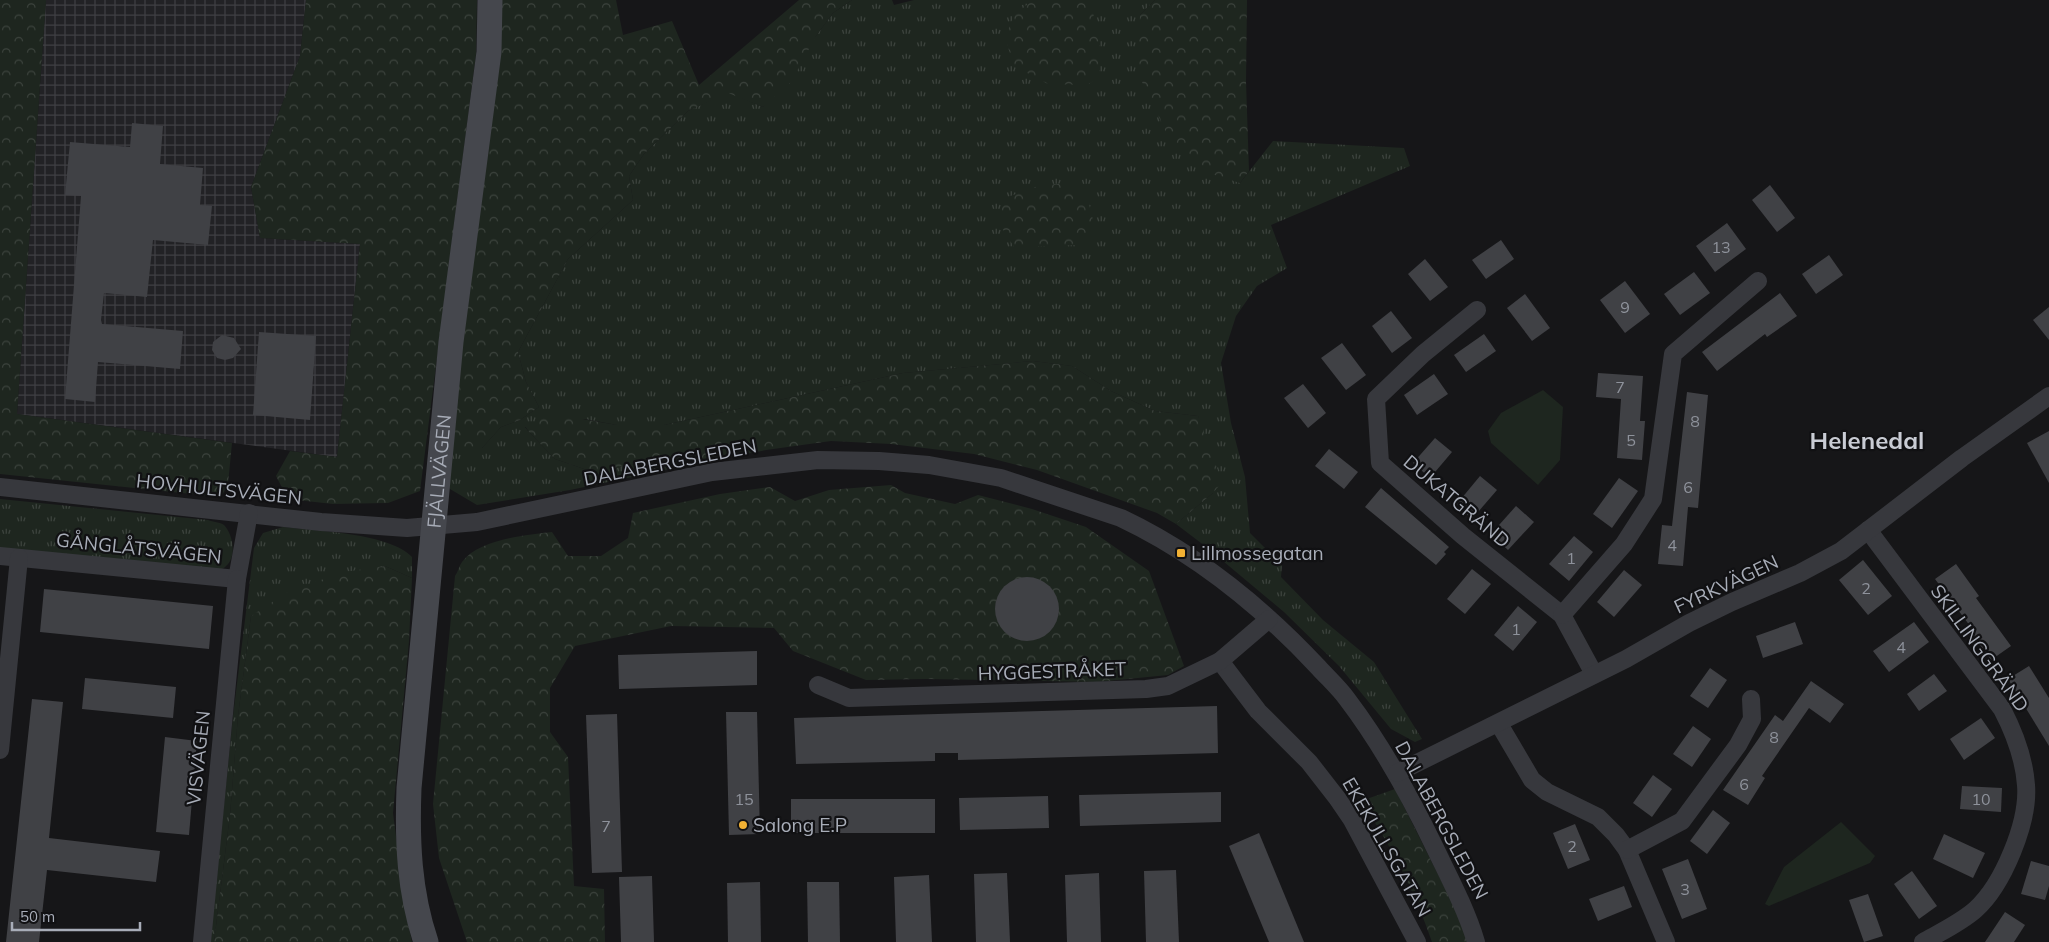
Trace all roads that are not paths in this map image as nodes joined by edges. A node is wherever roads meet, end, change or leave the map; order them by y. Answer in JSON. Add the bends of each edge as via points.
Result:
{"nodes":[{"id":1,"x":490,"y":0,"type":"edge"},
{"id":2,"x":1758,"y":281,"type":"dead end"},
{"id":3,"x":1477,"y":310,"type":"dead end"},
{"id":4,"x":2049,"y":396,"type":"edge"},
{"id":5,"x":0,"y":488,"type":"edge"},
{"id":6,"x":249,"y":513,"type":"junction"},
{"id":7,"x":434,"y":527,"type":"junction"},
{"id":8,"x":1868,"y":530,"type":"junction"},
{"id":9,"x":0,"y":556,"type":"edge"},
{"id":10,"x":19,"y":558,"type":"junction"},
{"id":11,"x":237,"y":579,"type":"junction"},
{"id":12,"x":1562,"y":615,"type":"junction"},
{"id":13,"x":1269,"y":619,"type":"junction"},
{"id":14,"x":1220,"y":661,"type":"junction"},
{"id":15,"x":1594,"y":674,"type":"junction"},
{"id":16,"x":818,"y":685,"type":"dead end"},
{"id":17,"x":1751,"y":699,"type":"dead end"},
{"id":18,"x":1499,"y":724,"type":"junction"},
{"id":19,"x":0,"y":750,"type":"edge"},
{"id":20,"x":1397,"y":773,"type":"junction"},
{"id":21,"x":1627,"y":850,"type":"junction"},
{"id":22,"x":202,"y":942,"type":"edge"},
{"id":23,"x":426,"y":942,"type":"edge"},
{"id":24,"x":1417,"y":942,"type":"edge"},
{"id":25,"x":1476,"y":942,"type":"edge"},
{"id":26,"x":1666,"y":942,"type":"edge"},
{"id":27,"x":1924,"y":942,"type":"edge"}],
"edges":[{"from":1,"to":7,"type":"street","name":"FJÄLLVÄGEN","via":[[489,52],[451,342]]},
{"from":2,"to":12,"type":"street","via":[[1673,354],[1653,499],[1624,544]]},
{"from":3,"to":12,"type":"street","name":"DUKATGRÄND","via":[[1423,354],[1376,399],[1380,463],[1463,536]]},
{"from":4,"to":8,"type":"street","name":"FYRKVÄGEN"},
{"from":5,"to":6,"type":"street","name":"HOVHULTSVÄGEN"},
{"from":6,"to":7,"type":"street","name":"HOVHULTSVÄGEN","via":[[331,523]]},
{"from":6,"to":11,"type":"street","name":"GÅNGLÅTSVÄGEN"},
{"from":7,"to":13,"type":"street","name":"DALABERGSLEDEN","via":[[478,522],[712,472],[818,460],[929,465],[1001,478],[1121,518],[1201,566]]},
{"from":7,"to":23,"type":"street","name":"FJÄLLVÄGEN","via":[[408,827],[412,884]]},
{"from":8,"to":15,"type":"street","name":"FYRKVÄGEN","via":[[1842,551],[1689,623]]},
{"from":8,"to":27,"type":"street","name":"SKILLINGGRÄND","via":[[2002,709],[2015,734],[2026,786],[2018,836],[1990,893],[1958,923]]},
{"from":9,"to":10,"type":"street","name":"GÅNGLÅTSVÄGEN"},
{"from":10,"to":11,"type":"street","name":"GÅNGLÅTSVÄGEN"},
{"from":10,"to":19,"type":"street"},
{"from":11,"to":22,"type":"street","name":"VISVÄGEN"},
{"from":12,"to":15,"type":"street","name":"DUKATGRÄND"},
{"from":13,"to":14,"type":"street","name":"HYGGESTRÅKET"},
{"from":13,"to":20,"type":"street","name":"DALABERGSLEDEN","via":[[1346,698]]},
{"from":14,"to":16,"type":"street","name":"HYGGESTRÅKET","via":[[1168,686],[1120,691],[849,698]]},
{"from":14,"to":24,"type":"street","name":"EKEKULLSGATAN","via":[[1258,711],[1309,762],[1337,798]]},
{"from":15,"to":18,"type":"street","name":"FYRKVÄGEN"},
{"from":17,"to":21,"type":"street","via":[[1752,719],[1738,745],[1682,821]]},
{"from":18,"to":20,"type":"street","name":"FYRKVÄGEN"},
{"from":18,"to":21,"type":"street","via":[[1532,780],[1547,792],[1598,817]]},
{"from":20,"to":25,"type":"street","name":"DALABERGSLEDEN","via":[[1468,916]]},
{"from":21,"to":26,"type":"street"}]}
